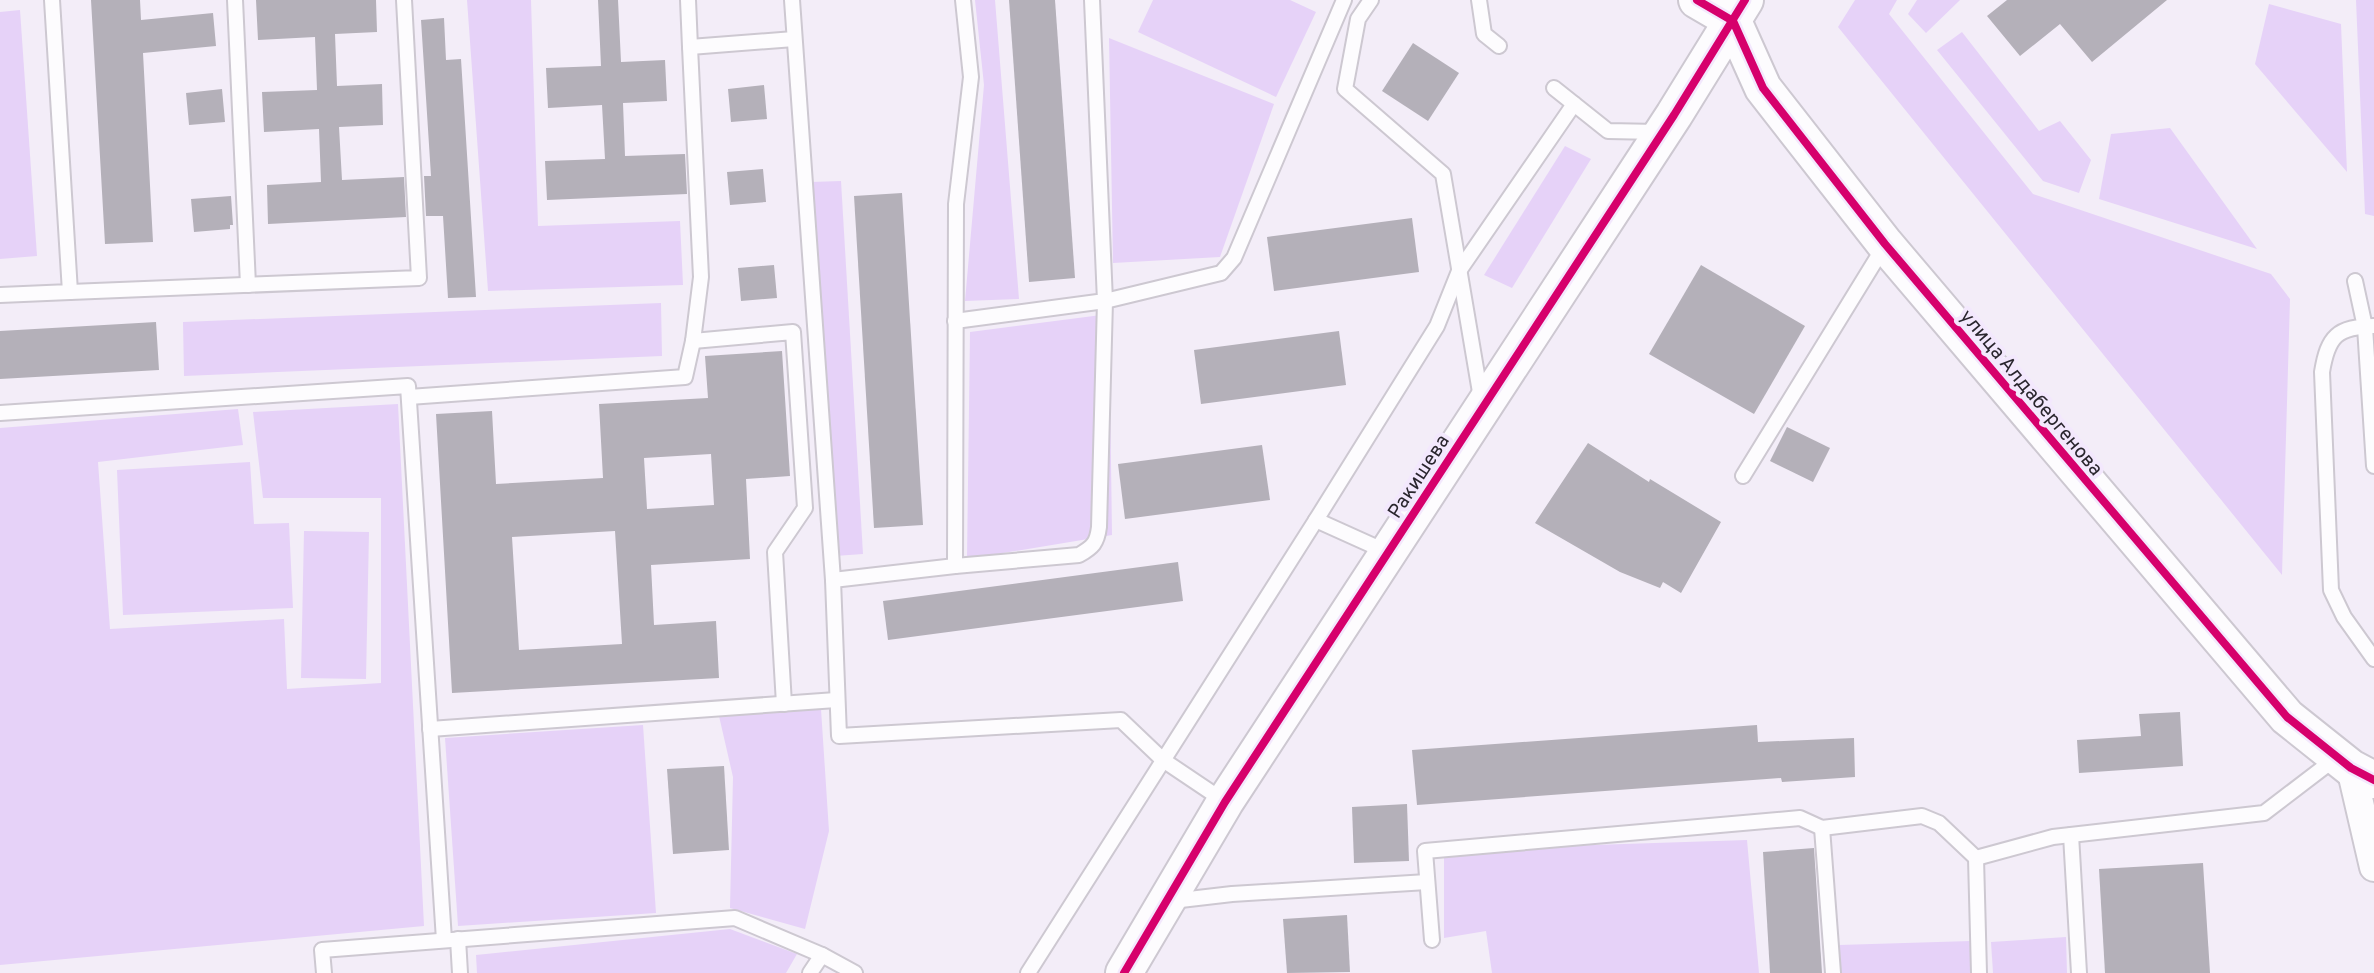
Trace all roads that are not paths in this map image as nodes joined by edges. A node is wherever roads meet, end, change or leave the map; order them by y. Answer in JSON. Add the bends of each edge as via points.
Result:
{"nodes":[{"id":1,"x":52,"y":0,"type":"edge"},
{"id":2,"x":235,"y":0,"type":"edge"},
{"id":3,"x":404,"y":0,"type":"edge"},
{"id":4,"x":688,"y":0,"type":"edge"},
{"id":5,"x":792,"y":0,"type":"edge"},
{"id":6,"x":963,"y":0,"type":"edge"},
{"id":7,"x":1092,"y":0,"type":"edge"},
{"id":8,"x":1371,"y":0,"type":"edge"},
{"id":9,"x":1479,"y":0,"type":"edge"},
{"id":10,"x":1697,"y":0,"type":"edge"},
{"id":11,"x":1339,"y":2,"type":"edge"},
{"id":12,"x":1739,"y":11,"type":"edge"},
{"id":13,"x":794,"y":39,"type":"junction"},
{"id":14,"x":1499,"y":46,"type":"dead end"},
{"id":15,"x":690,"y":47,"type":"junction"},
{"id":16,"x":1554,"y":88,"type":"dead end"},
{"id":17,"x":1574,"y":104,"type":"junction"},
{"id":18,"x":1661,"y":132,"type":"junction"},
{"id":19,"x":1885,"y":244,"type":"junction"},
{"id":20,"x":1459,"y":271,"type":"junction"},
{"id":21,"x":2355,"y":281,"type":"dead end"},
{"id":22,"x":248,"y":285,"type":"junction"},
{"id":23,"x":70,"y":292,"type":"junction"},
{"id":24,"x":0,"y":295,"type":"edge"},
{"id":25,"x":1105,"y":301,"type":"junction"},
{"id":26,"x":955,"y":321,"type":"junction"},
{"id":27,"x":2369,"y":326,"type":"edge"},
{"id":28,"x":693,"y":341,"type":"junction"},
{"id":29,"x":409,"y":397,"type":"junction"},
{"id":30,"x":1482,"y":406,"type":"junction"},
{"id":31,"x":0,"y":413,"type":"edge"},
{"id":32,"x":2374,"y":466,"type":"edge"},
{"id":33,"x":1743,"y":476,"type":"dead end"},
{"id":34,"x":1316,"y":520,"type":"junction"},
{"id":35,"x":1388,"y":552,"type":"junction"},
{"id":36,"x":955,"y":566,"type":"junction"},
{"id":37,"x":833,"y":580,"type":"junction"},
{"id":38,"x":2374,"y":659,"type":"edge"},
{"id":39,"x":836,"y":700,"type":"junction"},
{"id":40,"x":784,"y":704,"type":"junction"},
{"id":41,"x":430,"y":729,"type":"junction"},
{"id":42,"x":1163,"y":760,"type":"junction"},
{"id":43,"x":2354,"y":768,"type":"edge"},
{"id":44,"x":1225,"y":802,"type":"junction"},
{"id":45,"x":1822,"y":828,"type":"junction"},
{"id":46,"x":2071,"y":835,"type":"junction"},
{"id":47,"x":1976,"y":858,"type":"junction"},
{"id":48,"x":2374,"y":867,"type":"edge"},
{"id":49,"x":1427,"y":882,"type":"junction"},
{"id":50,"x":1166,"y":902,"type":"junction"},
{"id":51,"x":451,"y":940,"type":"junction"},
{"id":52,"x":1432,"y":940,"type":"dead end"},
{"id":53,"x":822,"y":955,"type":"junction"},
{"id":54,"x":324,"y":973,"type":"edge"},
{"id":55,"x":460,"y":973,"type":"edge"},
{"id":56,"x":810,"y":973,"type":"edge"},
{"id":57,"x":855,"y":973,"type":"edge"},
{"id":58,"x":1028,"y":973,"type":"edge"},
{"id":59,"x":1124,"y":973,"type":"edge"},
{"id":60,"x":1833,"y":973,"type":"edge"},
{"id":61,"x":1979,"y":973,"type":"edge"},
{"id":62,"x":2079,"y":973,"type":"edge"}],
"edges":[{"from":1,"to":23,"type":"lane"},
{"from":2,"to":22,"type":"lane"},
{"from":3,"to":22,"type":"lane","via":[[419,278]]},
{"from":4,"to":15,"type":"lane"},
{"from":5,"to":13,"type":"lane"},
{"from":6,"to":26,"type":"lane","via":[[971,77],[956,204]]},
{"from":7,"to":25,"type":"lane"},
{"from":8,"to":20,"type":"lane","via":[[1358,19],[1345,89],[1443,174]]},
{"from":9,"to":14,"type":"lane","via":[[1484,34]]},
{"from":10,"to":12,"type":"street"},
{"from":11,"to":25,"type":"lane","via":[[1234,258],[1221,273]]},
{"from":12,"to":18,"type":"street","name":"Ракишева"},
{"from":12,"to":19,"type":"street","name":"улица Алдабергенова","via":[[1763,88]]},
{"from":13,"to":15,"type":"lane"},
{"from":13,"to":37,"type":"lane"},
{"from":15,"to":28,"type":"lane","via":[[701,277]]},
{"from":16,"to":17,"type":"lane"},
{"from":17,"to":18,"type":"lane","via":[[1608,131]]},
{"from":17,"to":20,"type":"lane"},
{"from":18,"to":30,"type":"street","name":"Ракишева"},
{"from":19,"to":33,"type":"lane"},
{"from":19,"to":43,"type":"street","name":"улица Алдабергенова","via":[[2287,717]]},
{"from":20,"to":30,"type":"lane"},
{"from":20,"to":34,"type":"lane","via":[[1437,326]]},
{"from":21,"to":27,"type":"lane"},
{"from":22,"to":23,"type":"lane"},
{"from":23,"to":24,"type":"lane"},
{"from":25,"to":26,"type":"lane"},
{"from":25,"to":36,"type":"lane","via":[[1097,540],[1079,555]]},
{"from":26,"to":36,"type":"lane"},
{"from":27,"to":32,"type":"lane"},
{"from":27,"to":38,"type":"lane","via":[[2339,332],[2325,353],[2322,372],[2331,590]]},
{"from":28,"to":29,"type":"lane","via":[[685,377]]},
{"from":28,"to":40,"type":"lane","via":[[793,332],[805,508],[775,552]]},
{"from":29,"to":31,"type":"lane","via":[[408,386]]},
{"from":29,"to":41,"type":"lane"},
{"from":30,"to":35,"type":"street","name":"Ракишева"},
{"from":34,"to":35,"type":"lane"},
{"from":34,"to":42,"type":"lane"},
{"from":35,"to":44,"type":"street","name":"Ракишева"},
{"from":36,"to":37,"type":"lane"},
{"from":37,"to":39,"type":"lane"},
{"from":39,"to":40,"type":"lane"},
{"from":39,"to":42,"type":"lane","via":[[839,736],[1121,720]]},
{"from":40,"to":41,"type":"lane"},
{"from":41,"to":51,"type":"lane"},
{"from":42,"to":44,"type":"lane"},
{"from":42,"to":58,"type":"lane"},
{"from":43,"to":46,"type":"lane","via":[[2264,813]]},
{"from":43,"to":48,"type":"street"},
{"from":44,"to":50,"type":"street","name":"Ракишева"},
{"from":45,"to":47,"type":"lane","via":[[1922,816],[1939,823]]},
{"from":45,"to":49,"type":"lane","via":[[1800,818],[1425,851]]},
{"from":45,"to":60,"type":"lane"},
{"from":46,"to":47,"type":"lane"},
{"from":46,"to":62,"type":"lane"},
{"from":47,"to":61,"type":"lane"},
{"from":49,"to":50,"type":"lane"},
{"from":49,"to":52,"type":"lane"},
{"from":50,"to":59,"type":"street","name":"Ракишева"},
{"from":51,"to":53,"type":"lane","via":[[735,918]]},
{"from":51,"to":54,"type":"lane","via":[[322,950]]},
{"from":51,"to":55,"type":"lane"},
{"from":53,"to":56,"type":"lane"},
{"from":53,"to":57,"type":"lane"}]}
